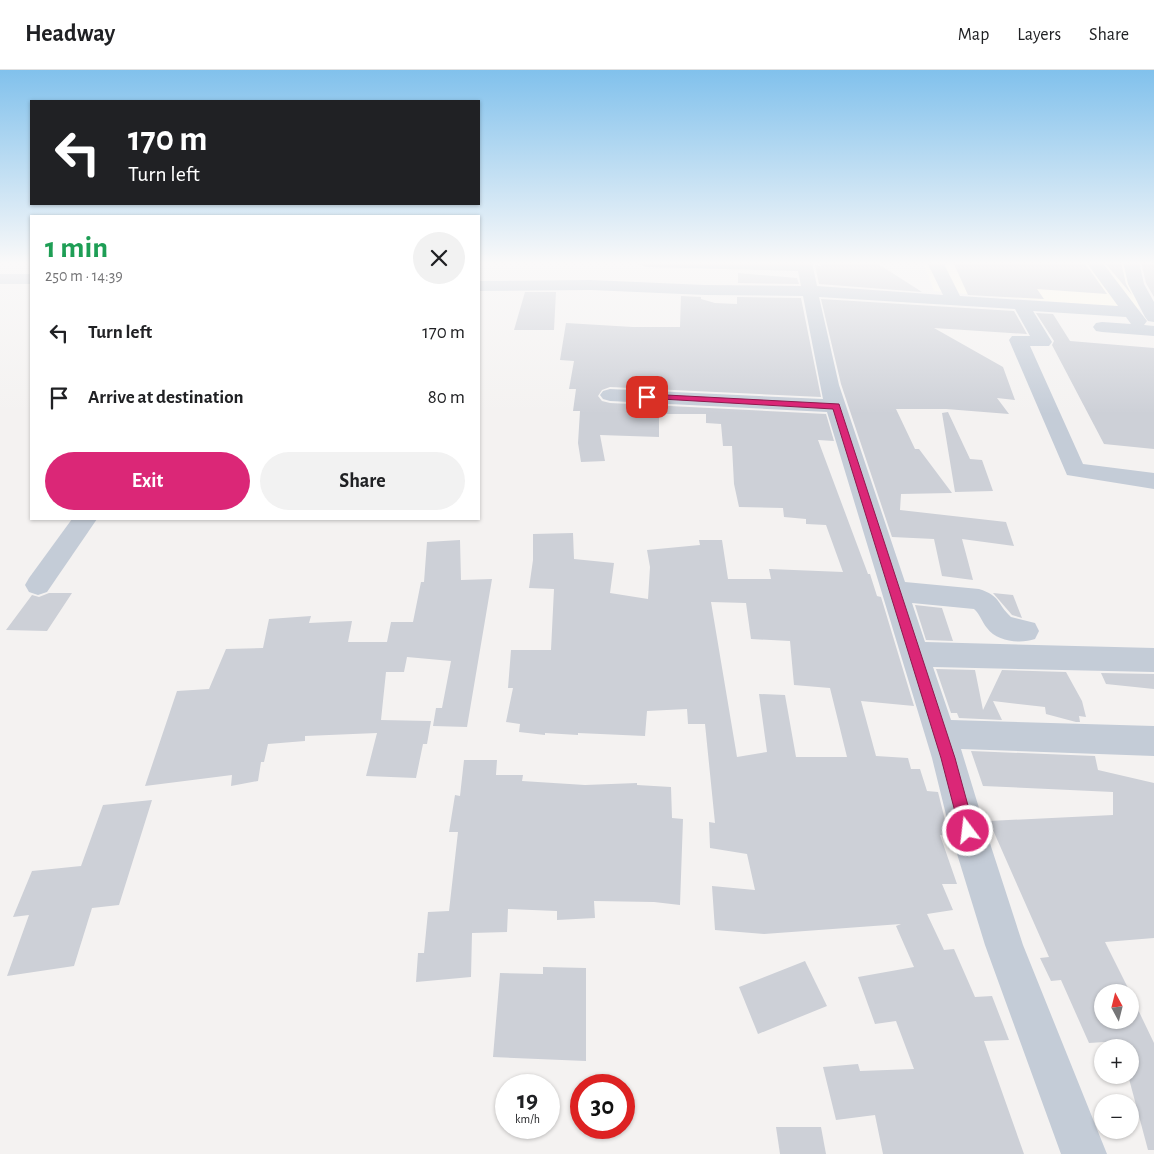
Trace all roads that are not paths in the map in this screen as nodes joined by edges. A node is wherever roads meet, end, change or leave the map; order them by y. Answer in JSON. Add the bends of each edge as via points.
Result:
{"nodes":[{"id":1,"x":1026,"y":312,"type":"edge"},
{"id":2,"x":815,"y":313,"type":"edge"},
{"id":3,"x":1031,"y":313,"type":"edge"},
{"id":4,"x":1135,"y":313,"type":"edge"},
{"id":5,"x":1146,"y":313,"type":"edge"},
{"id":6,"x":1151,"y":326,"type":"edge"},
{"id":7,"x":610,"y":395,"type":"dead end"},
{"id":8,"x":836,"y":406,"type":"junction"},
{"id":9,"x":1154,"y":481,"type":"edge"},
{"id":10,"x":84,"y":520,"type":"edge"},
{"id":11,"x":38,"y":585,"type":"dead end"},
{"id":12,"x":894,"y":591,"type":"junction"},
{"id":13,"x":1026,"y":631,"type":"dead end"},
{"id":14,"x":914,"y":654,"type":"junction"},
{"id":15,"x":1154,"y":660,"type":"edge"},
{"id":16,"x":940,"y":734,"type":"junction"},
{"id":17,"x":1154,"y":741,"type":"edge"},
{"id":18,"x":1084,"y":1154,"type":"edge"}],
"edges":[{"from":1,"to":9,"type":"street","via":[[1043,342],[1018,340],[1075,470]]},
{"from":2,"to":8,"type":"street"},
{"from":3,"to":6,"type":"street"},
{"from":4,"to":6,"type":"street"},
{"from":5,"to":6,"type":"street"},
{"from":7,"to":8,"type":"street"},
{"from":8,"to":12,"type":"street"},
{"from":10,"to":11,"type":"street"},
{"from":12,"to":13,"type":"street","via":[[979,599],[991,607],[1004,627]]},
{"from":12,"to":14,"type":"street"},
{"from":14,"to":15,"type":"street"},
{"from":14,"to":16,"type":"street"},
{"from":16,"to":17,"type":"street"},
{"from":16,"to":18,"type":"street","via":[[1004,945]]}]}
